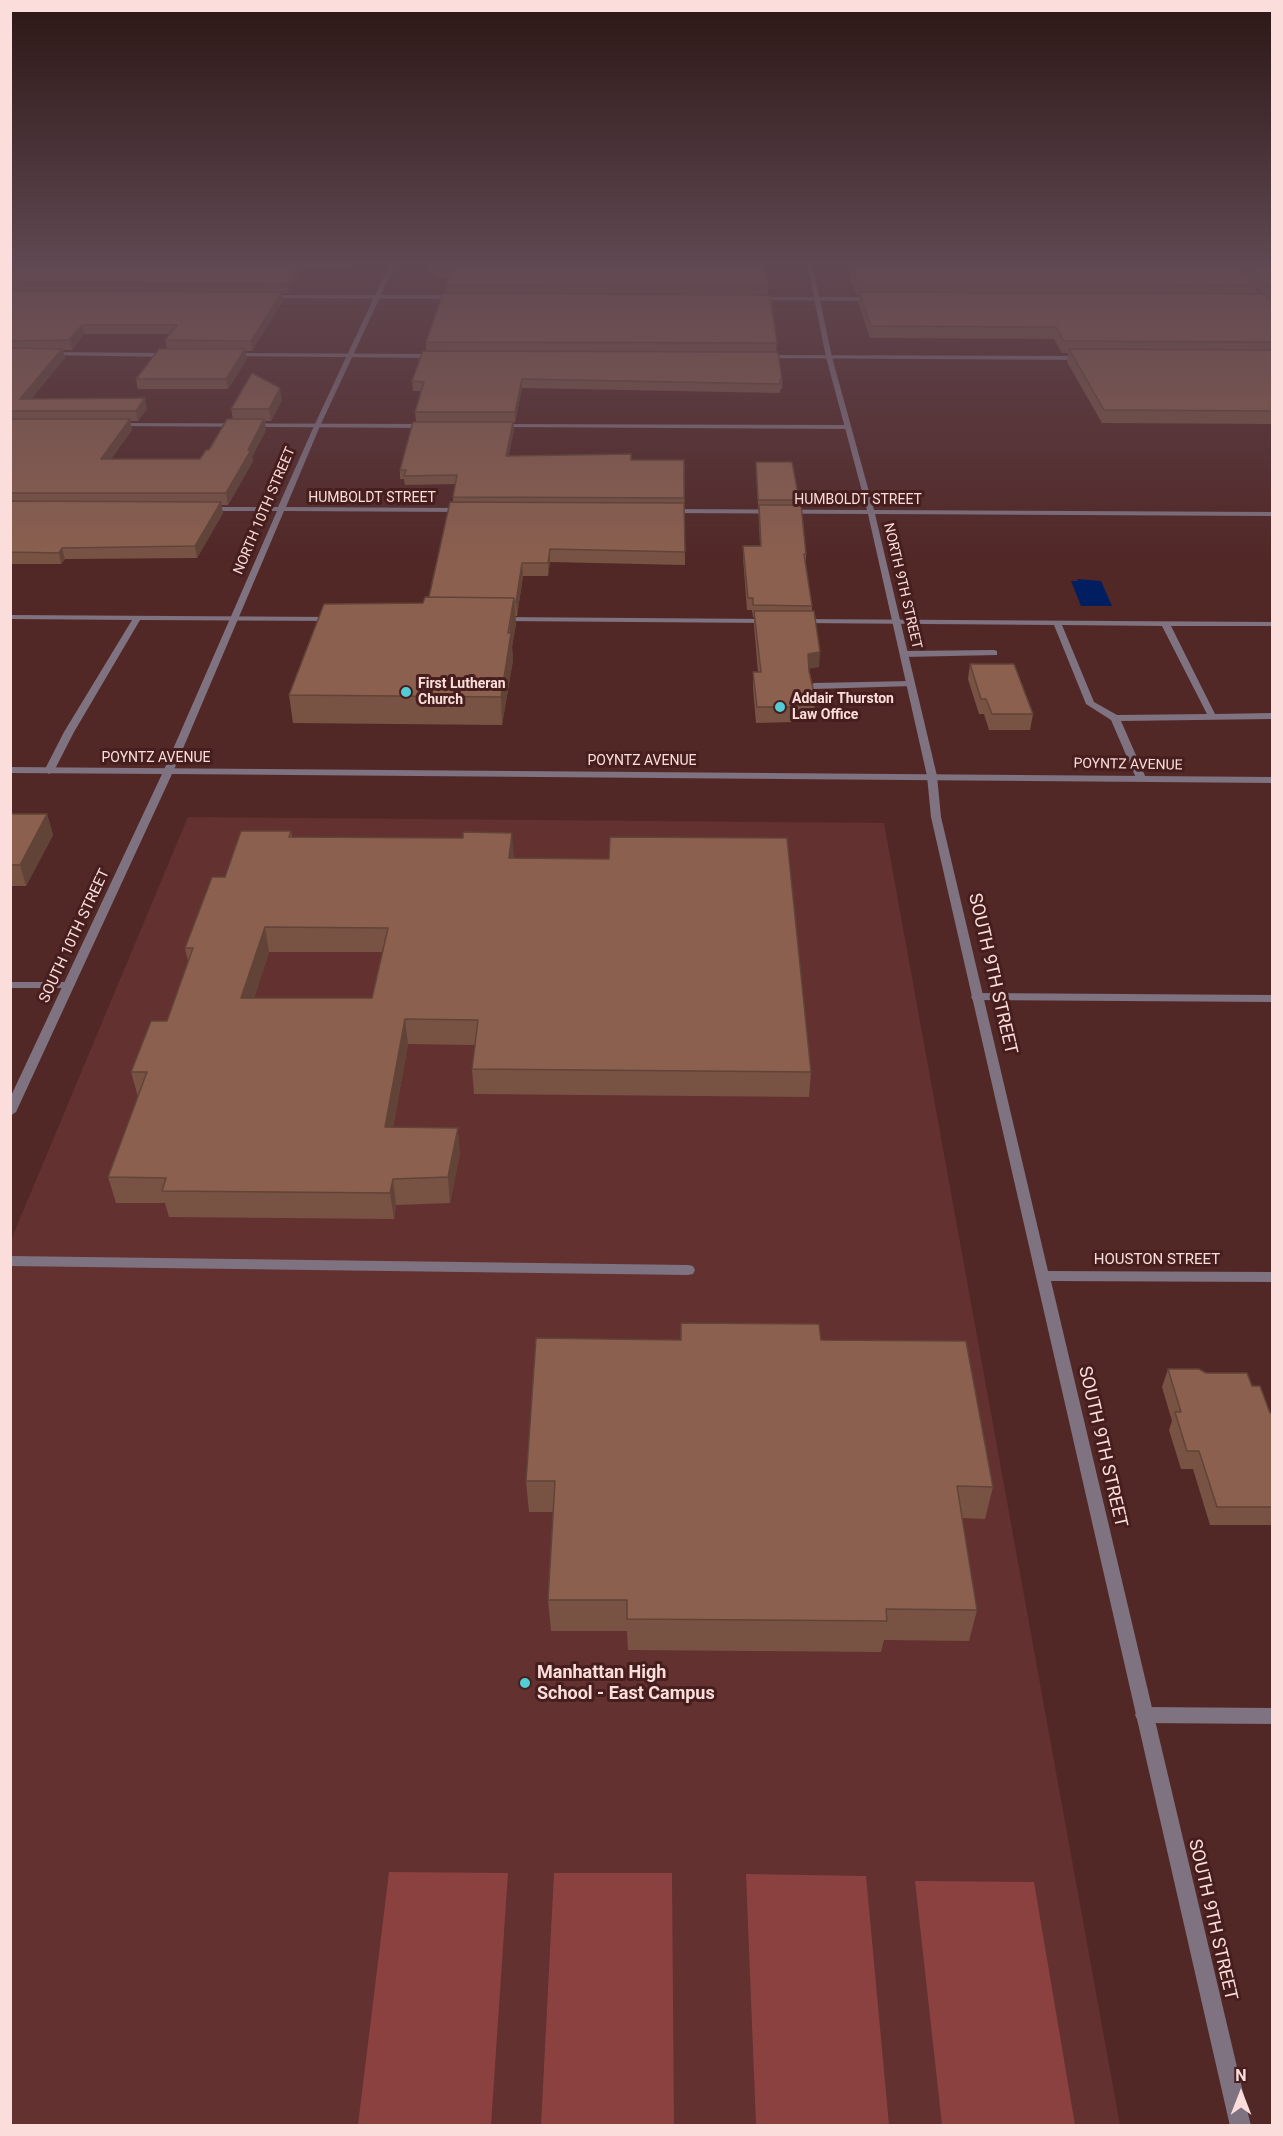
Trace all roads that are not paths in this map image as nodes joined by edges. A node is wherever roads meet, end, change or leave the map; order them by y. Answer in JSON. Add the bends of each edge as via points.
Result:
{"nodes":[{"id":1,"x":345,"y":363,"type":"edge"},
{"id":2,"x":830,"y":363,"type":"edge"},
{"id":3,"x":106,"y":425,"type":"edge"},
{"id":4,"x":317,"y":426,"type":"junction"},
{"id":5,"x":431,"y":426,"type":"edge"},
{"id":6,"x":491,"y":426,"type":"edge"},
{"id":7,"x":847,"y":427,"type":"junction"},
{"id":8,"x":198,"y":509,"type":"edge"},
{"id":9,"x":281,"y":509,"type":"junction"},
{"id":10,"x":476,"y":510,"type":"edge"},
{"id":11,"x":653,"y":511,"type":"edge"},
{"id":12,"x":871,"y":512,"type":"junction"},
{"id":13,"x":1272,"y":514,"type":"edge"},
{"id":14,"x":10,"y":617,"type":"edge"},
{"id":15,"x":137,"y":618,"type":"junction"},
{"id":16,"x":234,"y":618,"type":"junction"},
{"id":17,"x":338,"y":619,"type":"edge"},
{"id":18,"x":493,"y":619,"type":"edge"},
{"id":19,"x":780,"y":621,"type":"edge"},
{"id":20,"x":792,"y":621,"type":"edge"},
{"id":21,"x":896,"y":621,"type":"junction"},
{"id":22,"x":1057,"y":622,"type":"junction"},
{"id":23,"x":1165,"y":623,"type":"junction"},
{"id":24,"x":1272,"y":624,"type":"edge"},
{"id":25,"x":994,"y":653,"type":"dead end"},
{"id":26,"x":904,"y":654,"type":"junction"},
{"id":27,"x":910,"y":684,"type":"junction"},
{"id":28,"x":814,"y":686,"type":"edge"},
{"id":29,"x":1272,"y":716,"type":"edge"},
{"id":30,"x":1115,"y":718,"type":"junction"},
{"id":31,"x":1213,"y":718,"type":"junction"},
{"id":32,"x":10,"y":770,"type":"edge"},
{"id":33,"x":49,"y":771,"type":"junction"},
{"id":34,"x":168,"y":772,"type":"junction"},
{"id":35,"x":932,"y":776,"type":"junction"},
{"id":36,"x":1141,"y":778,"type":"junction"},
{"id":37,"x":1272,"y":780,"type":"edge"},
{"id":38,"x":10,"y":985,"type":"edge"},
{"id":39,"x":69,"y":985,"type":"junction"},
{"id":40,"x":977,"y":997,"type":"junction"},
{"id":41,"x":1272,"y":999,"type":"edge"},
{"id":42,"x":10,"y":1112,"type":"edge"},
{"id":43,"x":10,"y":1261,"type":"edge"},
{"id":44,"x":688,"y":1270,"type":"dead end"},
{"id":45,"x":1042,"y":1276,"type":"junction"},
{"id":46,"x":1272,"y":1277,"type":"edge"},
{"id":47,"x":1144,"y":1715,"type":"junction"},
{"id":48,"x":1272,"y":1716,"type":"edge"},
{"id":49,"x":1241,"y":2126,"type":"edge"}],
"edges":[{"from":1,"to":4,"type":"street","name":"NORTH 10TH STREET"},
{"from":2,"to":7,"type":"street","name":"NORTH 9TH STREET"},
{"from":3,"to":4,"type":"street"},
{"from":4,"to":5,"type":"street"},
{"from":4,"to":9,"type":"street","name":"NORTH 10TH STREET"},
{"from":6,"to":7,"type":"street"},
{"from":7,"to":12,"type":"street","name":"NORTH 9TH STREET"},
{"from":8,"to":9,"type":"street","name":"HUMBOLDT STREET"},
{"from":9,"to":10,"type":"street","name":"HUMBOLDT STREET"},
{"from":9,"to":16,"type":"street","name":"NORTH 10TH STREET"},
{"from":11,"to":12,"type":"street","name":"HUMBOLDT STREET"},
{"from":12,"to":13,"type":"street","name":"HUMBOLDT STREET"},
{"from":12,"to":21,"type":"street","name":"NORTH 9TH STREET"},
{"from":14,"to":15,"type":"street"},
{"from":15,"to":16,"type":"street"},
{"from":15,"to":33,"type":"street"},
{"from":16,"to":17,"type":"street"},
{"from":16,"to":34,"type":"street","name":"NORTH 10TH STREET"},
{"from":18,"to":19,"type":"street"},
{"from":20,"to":21,"type":"street"},
{"from":21,"to":22,"type":"street"},
{"from":21,"to":26,"type":"street","name":"NORTH 9TH STREET"},
{"from":22,"to":23,"type":"street"},
{"from":22,"to":30,"type":"street","via":[[1090,704]]},
{"from":23,"to":24,"type":"street"},
{"from":23,"to":31,"type":"street"},
{"from":25,"to":26,"type":"street"},
{"from":26,"to":27,"type":"street","name":"NORTH 9TH STREET"},
{"from":27,"to":28,"type":"street"},
{"from":27,"to":35,"type":"street","name":"NORTH 9TH STREET"},
{"from":29,"to":31,"type":"street"},
{"from":30,"to":31,"type":"street"},
{"from":30,"to":36,"type":"street"},
{"from":32,"to":33,"type":"street","name":"POYNTZ AVENUE"},
{"from":33,"to":34,"type":"street","name":"POYNTZ AVENUE"},
{"from":34,"to":35,"type":"street","name":"POYNTZ AVENUE"},
{"from":34,"to":39,"type":"street","name":"SOUTH 10TH STREET"},
{"from":35,"to":36,"type":"street","name":"POYNTZ AVENUE"},
{"from":35,"to":40,"type":"street","name":"SOUTH 9TH STREET","via":[[936,817]]},
{"from":36,"to":37,"type":"street","name":"POYNTZ AVENUE"},
{"from":38,"to":39,"type":"street"},
{"from":39,"to":42,"type":"street","name":"SOUTH 10TH STREET"},
{"from":40,"to":41,"type":"street"},
{"from":40,"to":45,"type":"street","name":"SOUTH 9TH STREET"},
{"from":43,"to":44,"type":"street"},
{"from":45,"to":46,"type":"street","name":"HOUSTON STREET"},
{"from":45,"to":47,"type":"street","name":"SOUTH 9TH STREET"},
{"from":47,"to":48,"type":"street"},
{"from":47,"to":49,"type":"street","name":"SOUTH 9TH STREET"}]}
